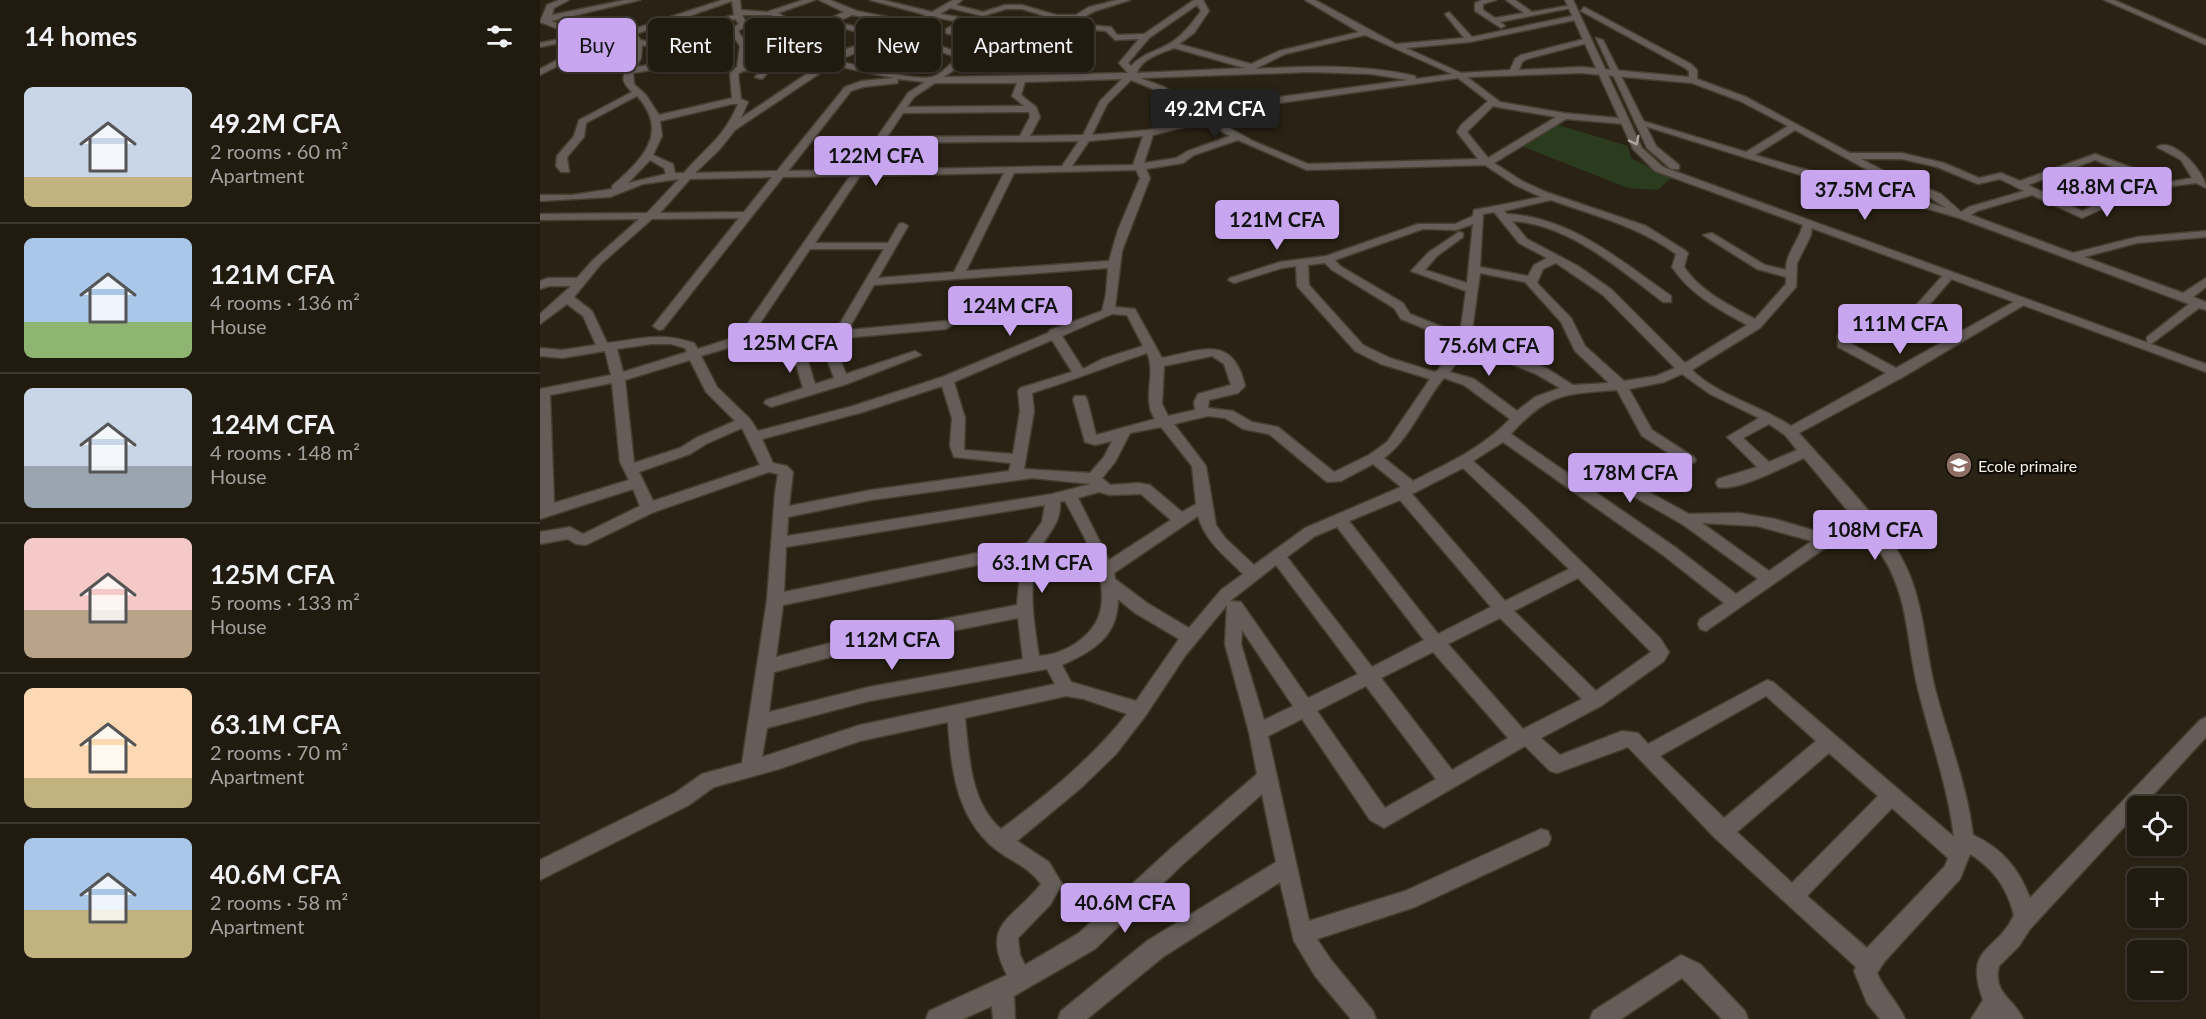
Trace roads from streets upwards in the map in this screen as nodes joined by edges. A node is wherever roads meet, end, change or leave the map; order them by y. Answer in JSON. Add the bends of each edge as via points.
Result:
{"nodes":[{"id":1,"x":565,"y":0,"type":"edge"},
{"id":2,"x":636,"y":0,"type":"edge"},
{"id":3,"x":712,"y":0,"type":"edge"},
{"id":4,"x":736,"y":0,"type":"edge"},
{"id":5,"x":790,"y":0,"type":"edge"},
{"id":6,"x":811,"y":0,"type":"edge"},
{"id":7,"x":823,"y":0,"type":"edge"},
{"id":8,"x":874,"y":0,"type":"edge"},
{"id":9,"x":1086,"y":0,"type":"edge"},
{"id":10,"x":1199,"y":0,"type":"edge"},
{"id":11,"x":1309,"y":0,"type":"edge"},
{"id":12,"x":1492,"y":0,"type":"edge"},
{"id":13,"x":1510,"y":0,"type":"edge"},
{"id":14,"x":2108,"y":0,"type":"edge"},
{"id":15,"x":624,"y":1,"type":"edge"},
{"id":16,"x":725,"y":1,"type":"edge"},
{"id":17,"x":918,"y":1,"type":"edge"},
{"id":18,"x":802,"y":2,"type":"junction"},
{"id":19,"x":952,"y":2,"type":"edge"},
{"id":20,"x":1129,"y":2,"type":"edge"},
{"id":21,"x":1574,"y":5,"type":"edge"},
{"id":22,"x":902,"y":8,"type":"junction"},
{"id":23,"x":1092,"y":9,"type":"junction"},
{"id":24,"x":851,"y":12,"type":"junction"},
{"id":25,"x":773,"y":13,"type":"junction"},
{"id":26,"x":739,"y":14,"type":"junction"},
{"id":27,"x":1449,"y":14,"type":"dead end"},
{"id":28,"x":1530,"y":14,"type":"junction"},
{"id":29,"x":933,"y":15,"type":"junction"},
{"id":30,"x":1078,"y":16,"type":"junction"},
{"id":31,"x":879,"y":17,"type":"junction"},
{"id":32,"x":1056,"y":17,"type":"joint"},
{"id":33,"x":681,"y":18,"type":"edge"},
{"id":34,"x":726,"y":18,"type":"edge"},
{"id":35,"x":781,"y":18,"type":"edge"},
{"id":36,"x":841,"y":18,"type":"edge"},
{"id":37,"x":925,"y":18,"type":"edge"},
{"id":38,"x":544,"y":19,"type":"edge"},
{"id":39,"x":953,"y":19,"type":"edge"},
{"id":40,"x":1493,"y":21,"type":"junction"},
{"id":41,"x":1162,"y":24,"type":"junction"},
{"id":42,"x":743,"y":25,"type":"joint"},
{"id":43,"x":844,"y":26,"type":"edge"},
{"id":44,"x":849,"y":28,"type":"junction"},
{"id":45,"x":558,"y":29,"type":"edge"},
{"id":46,"x":856,"y":30,"type":"edge"},
{"id":47,"x":1191,"y":31,"type":"junction"},
{"id":48,"x":1509,"y":32,"type":"junction"},
{"id":49,"x":1364,"y":33,"type":"junction"},
{"id":50,"x":1146,"y":36,"type":"junction"},
{"id":51,"x":636,"y":39,"type":"edge"},
{"id":52,"x":1470,"y":40,"type":"junction"},
{"id":53,"x":1588,"y":40,"type":"junction"},
{"id":54,"x":558,"y":41,"type":"edge"},
{"id":55,"x":2206,"y":43,"type":"edge"},
{"id":56,"x":540,"y":45,"type":"edge"},
{"id":57,"x":1173,"y":45,"type":"junction"},
{"id":58,"x":1393,"y":46,"type":"junction"},
{"id":59,"x":856,"y":49,"type":"edge"},
{"id":60,"x":844,"y":55,"type":"edge"},
{"id":61,"x":558,"y":62,"type":"edge"},
{"id":62,"x":844,"y":65,"type":"edge"},
{"id":63,"x":741,"y":68,"type":"junction"},
{"id":64,"x":745,"y":68,"type":"edge"},
{"id":65,"x":953,"y":68,"type":"edge"},
{"id":66,"x":1250,"y":69,"type":"junction"},
{"id":67,"x":636,"y":70,"type":"edge"},
{"id":68,"x":1514,"y":71,"type":"junction"},
{"id":69,"x":1602,"y":71,"type":"junction"},
{"id":70,"x":540,"y":72,"type":"edge"},
{"id":71,"x":628,"y":72,"type":"edge"},
{"id":72,"x":763,"y":72,"type":"edge"},
{"id":73,"x":816,"y":72,"type":"edge"},
{"id":74,"x":998,"y":72,"type":"edge"},
{"id":75,"x":1615,"y":72,"type":"junction"},
{"id":76,"x":1130,"y":74,"type":"junction"},
{"id":77,"x":1459,"y":75,"type":"junction"},
{"id":78,"x":759,"y":77,"type":"dead end"},
{"id":79,"x":916,"y":79,"type":"junction"},
{"id":80,"x":932,"y":80,"type":"junction"},
{"id":81,"x":994,"y":80,"type":"junction"},
{"id":82,"x":1022,"y":80,"type":"junction"},
{"id":83,"x":1420,"y":80,"type":"junction"},
{"id":84,"x":1693,"y":80,"type":"junction"},
{"id":85,"x":639,"y":92,"type":"junction"},
{"id":86,"x":737,"y":100,"type":"junction"},
{"id":87,"x":1493,"y":101,"type":"junction"},
{"id":88,"x":1033,"y":109,"type":"junction"},
{"id":89,"x":900,"y":110,"type":"junction"},
{"id":90,"x":1564,"y":116,"type":"junction"},
{"id":91,"x":1206,"y":118,"type":"junction"},
{"id":92,"x":655,"y":119,"type":"junction"},
{"id":93,"x":1625,"y":121,"type":"junction"},
{"id":94,"x":1640,"y":123,"type":"junction"},
{"id":95,"x":1794,"y":126,"type":"junction"},
{"id":96,"x":729,"y":131,"type":"junction"},
{"id":97,"x":1149,"y":133,"type":"junction"},
{"id":98,"x":1238,"y":136,"type":"junction"},
{"id":99,"x":1024,"y":138,"type":"junction"},
{"id":100,"x":1086,"y":138,"type":"junction"},
{"id":101,"x":879,"y":140,"type":"junction"},
{"id":102,"x":2162,"y":147,"type":"dead end"},
{"id":103,"x":1748,"y":155,"type":"junction"},
{"id":104,"x":648,"y":156,"type":"junction"},
{"id":105,"x":1848,"y":156,"type":"junction"},
{"id":106,"x":1488,"y":162,"type":"junction"},
{"id":107,"x":1137,"y":166,"type":"junction"},
{"id":108,"x":565,"y":170,"type":"dead end"},
{"id":109,"x":1064,"y":170,"type":"junction"},
{"id":110,"x":1010,"y":171,"type":"junction"},
{"id":111,"x":781,"y":173,"type":"junction"},
{"id":112,"x":856,"y":173,"type":"junction"},
{"id":113,"x":687,"y":175,"type":"junction"},
{"id":114,"x":671,"y":176,"type":"junction"},
{"id":115,"x":2202,"y":183,"type":"edge"},
{"id":116,"x":2020,"y":185,"type":"junction"},
{"id":117,"x":2033,"y":192,"type":"junction"},
{"id":118,"x":2130,"y":192,"type":"dead end"},
{"id":119,"x":610,"y":194,"type":"junction"},
{"id":120,"x":1554,"y":196,"type":"junction"},
{"id":121,"x":540,"y":198,"type":"edge"},
{"id":122,"x":1501,"y":213,"type":"junction"},
{"id":123,"x":651,"y":214,"type":"junction"},
{"id":124,"x":1958,"y":214,"type":"junction"},
{"id":125,"x":748,"y":215,"type":"junction"},
{"id":126,"x":540,"y":217,"type":"edge"},
{"id":127,"x":1477,"y":218,"type":"junction"},
{"id":128,"x":1808,"y":224,"type":"junction"},
{"id":129,"x":903,"y":226,"type":"dead end"},
{"id":130,"x":2206,"y":234,"type":"edge"},
{"id":131,"x":1459,"y":235,"type":"dead end"},
{"id":132,"x":1708,"y":235,"type":"dead end"},
{"id":133,"x":806,"y":246,"type":"junction"},
{"id":134,"x":891,"y":246,"type":"junction"},
{"id":135,"x":2072,"y":257,"type":"junction"},
{"id":136,"x":1555,"y":259,"type":"junction"},
{"id":137,"x":1328,"y":260,"type":"junction"},
{"id":138,"x":1302,"y":263,"type":"junction"},
{"id":139,"x":1114,"y":264,"type":"junction"},
{"id":140,"x":1475,"y":268,"type":"junction"},
{"id":141,"x":1949,"y":274,"type":"junction"},
{"id":142,"x":1790,"y":275,"type":"junction"},
{"id":143,"x":958,"y":276,"type":"junction"},
{"id":144,"x":1532,"y":279,"type":"junction"},
{"id":145,"x":1234,"y":280,"type":"dead end"},
{"id":146,"x":581,"y":282,"type":"junction"},
{"id":147,"x":871,"y":282,"type":"junction"},
{"id":148,"x":2206,"y":282,"type":"edge"},
{"id":149,"x":540,"y":285,"type":"edge"},
{"id":150,"x":1472,"y":290,"type":"junction"},
{"id":151,"x":2184,"y":297,"type":"junction"},
{"id":152,"x":567,"y":298,"type":"junction"},
{"id":153,"x":1667,"y":299,"type":"dead end"},
{"id":154,"x":2023,"y":302,"type":"junction"},
{"id":155,"x":2202,"y":305,"type":"edge"},
{"id":156,"x":1108,"y":310,"type":"junction"},
{"id":157,"x":540,"y":320,"type":"edge"},
{"id":158,"x":946,"y":325,"type":"dead end"},
{"id":159,"x":1756,"y":325,"type":"junction"},
{"id":160,"x":659,"y":326,"type":"dead end"},
{"id":161,"x":840,"y":333,"type":"junction"},
{"id":162,"x":1054,"y":333,"type":"junction"},
{"id":163,"x":824,"y":335,"type":"junction"},
{"id":164,"x":743,"y":339,"type":"junction"},
{"id":165,"x":795,"y":339,"type":"junction"},
{"id":166,"x":1466,"y":340,"type":"junction"},
{"id":167,"x":2151,"y":340,"type":"junction"},
{"id":168,"x":607,"y":346,"type":"junction"},
{"id":169,"x":1150,"y":348,"type":"junction"},
{"id":170,"x":540,"y":352,"type":"edge"},
{"id":171,"x":695,"y":355,"type":"junction"},
{"id":172,"x":915,"y":355,"type":"dead end"},
{"id":173,"x":2206,"y":359,"type":"edge"},
{"id":174,"x":1158,"y":363,"type":"junction"},
{"id":175,"x":2206,"y":368,"type":"edge"},
{"id":176,"x":1684,"y":369,"type":"junction"},
{"id":177,"x":1080,"y":374,"type":"junction"},
{"id":178,"x":1898,"y":374,"type":"junction"},
{"id":179,"x":1439,"y":375,"type":"junction"},
{"id":180,"x":618,"y":378,"type":"junction"},
{"id":181,"x":947,"y":380,"type":"junction"},
{"id":182,"x":842,"y":381,"type":"junction"},
{"id":183,"x":1621,"y":386,"type":"junction"},
{"id":184,"x":810,"y":390,"type":"junction"},
{"id":185,"x":1571,"y":390,"type":"junction"},
{"id":186,"x":542,"y":393,"type":"edge"},
{"id":187,"x":1080,"y":399,"type":"dead end"},
{"id":188,"x":771,"y":403,"type":"dead end"},
{"id":189,"x":1202,"y":414,"type":"junction"},
{"id":190,"x":1518,"y":418,"type":"junction"},
{"id":191,"x":1770,"y":418,"type":"junction"},
{"id":192,"x":745,"y":422,"type":"junction"},
{"id":193,"x":1163,"y":422,"type":"junction"},
{"id":194,"x":1790,"y":432,"type":"junction"},
{"id":195,"x":1121,"y":435,"type":"junction"},
{"id":196,"x":1503,"y":435,"type":"junction"},
{"id":197,"x":753,"y":437,"type":"junction"},
{"id":198,"x":1807,"y":451,"type":"junction"},
{"id":199,"x":1374,"y":458,"type":"junction"},
{"id":200,"x":1020,"y":459,"type":"junction"},
{"id":201,"x":1689,"y":460,"type":"dead end"},
{"id":202,"x":1464,"y":461,"type":"junction"},
{"id":203,"x":1584,"y":464,"type":"dead end"},
{"id":204,"x":768,"y":467,"type":"junction"},
{"id":205,"x":1767,"y":468,"type":"junction"},
{"id":206,"x":1016,"y":475,"type":"junction"},
{"id":207,"x":634,"y":476,"type":"junction"},
{"id":208,"x":1097,"y":483,"type":"junction"},
{"id":209,"x":1723,"y":483,"type":"dead end"},
{"id":210,"x":1407,"y":491,"type":"junction"},
{"id":211,"x":1070,"y":494,"type":"junction"},
{"id":212,"x":1052,"y":499,"type":"junction"},
{"id":213,"x":1204,"y":506,"type":"junction"},
{"id":214,"x":649,"y":508,"type":"junction"},
{"id":215,"x":543,"y":513,"type":"edge"},
{"id":216,"x":781,"y":513,"type":"junction"},
{"id":217,"x":1180,"y":519,"type":"junction"},
{"id":218,"x":1340,"y":520,"type":"junction"},
{"id":219,"x":1687,"y":520,"type":"junction"},
{"id":220,"x":540,"y":538,"type":"edge"},
{"id":221,"x":1880,"y":539,"type":"junction"},
{"id":222,"x":1825,"y":540,"type":"junction"},
{"id":223,"x":779,"y":543,"type":"junction"},
{"id":224,"x":1032,"y":548,"type":"junction"},
{"id":225,"x":1277,"y":555,"type":"junction"},
{"id":226,"x":1580,"y":570,"type":"junction"},
{"id":227,"x":1252,"y":573,"type":"junction"},
{"id":228,"x":1108,"y":576,"type":"junction"},
{"id":229,"x":1769,"y":579,"type":"junction"},
{"id":230,"x":775,"y":600,"type":"junction"},
{"id":231,"x":1232,"y":601,"type":"junction"},
{"id":232,"x":1736,"y":603,"type":"junction"},
{"id":233,"x":1026,"y":610,"type":"junction"},
{"id":234,"x":1503,"y":610,"type":"junction"},
{"id":235,"x":1707,"y":624,"type":"dead end"},
{"id":236,"x":1190,"y":637,"type":"junction"},
{"id":237,"x":1436,"y":643,"type":"junction"},
{"id":238,"x":1052,"y":662,"type":"junction"},
{"id":239,"x":1032,"y":664,"type":"junction"},
{"id":240,"x":765,"y":668,"type":"junction"},
{"id":241,"x":1368,"y":677,"type":"junction"},
{"id":242,"x":1066,"y":689,"type":"junction"},
{"id":243,"x":1594,"y":701,"type":"junction"},
{"id":244,"x":1306,"y":707,"type":"junction"},
{"id":245,"x":1140,"y":710,"type":"junction"},
{"id":246,"x":956,"y":712,"type":"junction"},
{"id":247,"x":759,"y":722,"type":"junction"},
{"id":248,"x":2206,"y":725,"type":"edge"},
{"id":249,"x":1258,"y":732,"type":"junction"},
{"id":250,"x":1524,"y":738,"type":"junction"},
{"id":251,"x":1829,"y":742,"type":"junction"},
{"id":252,"x":1646,"y":754,"type":"junction"},
{"id":253,"x":750,"y":769,"type":"junction"},
{"id":254,"x":1266,"y":778,"type":"junction"},
{"id":255,"x":1450,"y":782,"type":"junction"},
{"id":256,"x":1891,"y":796,"type":"junction"},
{"id":257,"x":1722,"y":832,"type":"junction"},
{"id":258,"x":1541,"y":838,"type":"dead end"},
{"id":259,"x":1001,"y":841,"type":"junction"},
{"id":260,"x":1963,"y":849,"type":"junction"},
{"id":261,"x":1285,"y":867,"type":"junction"},
{"id":262,"x":540,"y":870,"type":"edge"},
{"id":263,"x":1791,"y":897,"type":"junction"},
{"id":264,"x":2024,"y":921,"type":"junction"},
{"id":265,"x":1301,"y":934,"type":"junction"},
{"id":266,"x":1869,"y":964,"type":"junction"},
{"id":267,"x":1012,"y":985,"type":"junction"},
{"id":268,"x":1989,"y":1011,"type":"edge"},
{"id":269,"x":937,"y":1019,"type":"edge"},
{"id":270,"x":1004,"y":1019,"type":"edge"},
{"id":271,"x":1069,"y":1019,"type":"edge"},
{"id":272,"x":1365,"y":1019,"type":"edge"},
{"id":273,"x":1601,"y":1019,"type":"edge"},
{"id":274,"x":1737,"y":1019,"type":"edge"},
{"id":275,"x":1894,"y":1019,"type":"edge"},
{"id":276,"x":2012,"y":1019,"type":"edge"}],
"edges":[{"from":1,"to":38,"type":"street","via":[[550,7]]},
{"from":2,"to":15,"type":"street"},
{"from":3,"to":16,"type":"street"},
{"from":4,"to":26,"type":"street"},
{"from":5,"to":18,"type":"street"},
{"from":6,"to":18,"type":"street"},
{"from":7,"to":24,"type":"street"},
{"from":8,"to":22,"type":"street"},
{"from":9,"to":23,"type":"street","via":[[1087,8]]},
{"from":10,"to":41,"type":"street"},
{"from":10,"to":47,"type":"street","via":[[1205,11]]},
{"from":11,"to":49,"type":"street"},
{"from":12,"to":40,"type":"street","via":[[1479,3],[1478,7]]},
{"from":13,"to":28,"type":"street"},
{"from":14,"to":55,"type":"street"},
{"from":15,"to":38,"type":"street"},
{"from":16,"to":33,"type":"street"},
{"from":17,"to":22,"type":"street"},
{"from":18,"to":25,"type":"street"},
{"from":19,"to":29,"type":"street"},
{"from":19,"to":32,"type":"street","via":[[983,14],[1005,7],[1022,7]]},
{"from":20,"to":23,"type":"street"},
{"from":21,"to":28,"type":"street"},
{"from":21,"to":48,"type":"street"},
{"from":21,"to":53,"type":"street"},
{"from":21,"to":75,"type":"street"},
{"from":21,"to":84,"type":"street","via":[[1688,66],[1693,70]]},
{"from":22,"to":29,"type":"street"},
{"from":22,"to":31,"type":"street"},
{"from":23,"to":30,"type":"street"},
{"from":24,"to":31,"type":"street"},
{"from":24,"to":36,"type":"street"},
{"from":25,"to":26,"type":"street"},
{"from":25,"to":35,"type":"street"},
{"from":26,"to":34,"type":"street"},
{"from":26,"to":42,"type":"street"},
{"from":27,"to":52,"type":"street"},
{"from":28,"to":40,"type":"street"},
{"from":29,"to":37,"type":"street"},
{"from":29,"to":39,"type":"street"},
{"from":30,"to":32,"type":"street"},
{"from":30,"to":50,"type":"street","via":[[1085,27],[1106,28],[1115,38]]},
{"from":31,"to":44,"type":"street"},
{"from":38,"to":45,"type":"street"},
{"from":40,"to":48,"type":"street"},
{"from":41,"to":47,"type":"street"},
{"from":41,"to":50,"type":"street"},
{"from":42,"to":63,"type":"street","via":[[733,30],[744,46]]},
{"from":43,"to":44,"type":"street"},
{"from":44,"to":46,"type":"street"},
{"from":47,"to":57,"type":"street"},
{"from":48,"to":52,"type":"street"},
{"from":49,"to":58,"type":"street"},
{"from":49,"to":66,"type":"street","via":[[1307,45]]},
{"from":50,"to":76,"type":"street","via":[[1123,63]]},
{"from":51,"to":67,"type":"street","via":[[703,56]]},
{"from":52,"to":58,"type":"street"},
{"from":53,"to":68,"type":"street","via":[[1524,57]]},
{"from":53,"to":69,"type":"street"},
{"from":54,"to":56,"type":"street"},
{"from":57,"to":66,"type":"street"},
{"from":57,"to":76,"type":"street","via":[[1145,57]]},
{"from":58,"to":77,"type":"street"},
{"from":59,"to":60,"type":"street"},
{"from":61,"to":70,"type":"street"},
{"from":62,"to":79,"type":"street"},
{"from":63,"to":64,"type":"street"},
{"from":63,"to":86,"type":"street","via":[[734,73]]},
{"from":65,"to":80,"type":"street"},
{"from":66,"to":76,"type":"street"},
{"from":66,"to":83,"type":"street","via":[[1337,69],[1391,73]]},
{"from":68,"to":69,"type":"street"},
{"from":68,"to":77,"type":"street"},
{"from":69,"to":75,"type":"street"},
{"from":69,"to":93,"type":"street"},
{"from":71,"to":85,"type":"street","via":[[628,82]]},
{"from":72,"to":78,"type":"street"},
{"from":73,"to":96,"type":"street"},
{"from":74,"to":81,"type":"street"},
{"from":75,"to":84,"type":"street"},
{"from":75,"to":94,"type":"street"},
{"from":76,"to":82,"type":"street"},
{"from":76,"to":91,"type":"street"},
{"from":76,"to":100,"type":"street","via":[[1103,103]]},
{"from":77,"to":83,"type":"street"},
{"from":77,"to":87,"type":"street"},
{"from":79,"to":80,"type":"street"},
{"from":79,"to":111,"type":"street","via":[[848,89]]},
{"from":80,"to":81,"type":"street"},
{"from":80,"to":89,"type":"street","via":[[911,95]]},
{"from":81,"to":82,"type":"street"},
{"from":82,"to":88,"type":"street","via":[[1016,96]]},
{"from":83,"to":91,"type":"street","via":[[1279,100]]},
{"from":84,"to":95,"type":"street","via":[[1724,90]]},
{"from":85,"to":92,"type":"street"},
{"from":85,"to":108,"type":"street","via":[[582,122],[579,136],[562,156],[561,166]]},
{"from":86,"to":92,"type":"street"},
{"from":86,"to":96,"type":"street","via":[[743,104]]},
{"from":87,"to":90,"type":"street"},
{"from":87,"to":106,"type":"street","via":[[1462,132]]},
{"from":88,"to":89,"type":"street"},
{"from":88,"to":99,"type":"street","via":[[1035,117]]},
{"from":89,"to":101,"type":"street"},
{"from":90,"to":93,"type":"street"},
{"from":90,"to":106,"type":"street"},
{"from":91,"to":97,"type":"street"},
{"from":91,"to":98,"type":"street"},
{"from":92,"to":104,"type":"street","via":[[659,137]]},
{"from":93,"to":128,"type":"street","one_way":true,"via":[[1638,149],[1659,169]]},
{"from":94,"to":103,"type":"street"},
{"from":94,"to":167,"type":"street","via":[[1652,148],[1674,166]]},
{"from":95,"to":103,"type":"street"},
{"from":95,"to":105,"type":"street"},
{"from":96,"to":113,"type":"street"},
{"from":97,"to":100,"type":"street"},
{"from":97,"to":107,"type":"street"},
{"from":98,"to":106,"type":"street","via":[[1311,168]]},
{"from":98,"to":107,"type":"street","via":[[1179,161]]},
{"from":99,"to":100,"type":"street"},
{"from":99,"to":101,"type":"street"},
{"from":100,"to":109,"type":"street"},
{"from":101,"to":112,"type":"street"},
{"from":102,"to":115,"type":"street","via":[[2185,158]]},
{"from":103,"to":124,"type":"street"},
{"from":104,"to":114,"type":"street","via":[[669,166]]},
{"from":104,"to":119,"type":"street"},
{"from":105,"to":116,"type":"street","via":[[1902,156],[1935,163],[1978,181],[1999,176]]},
{"from":105,"to":124,"type":"street","via":[[1942,199]]},
{"from":106,"to":120,"type":"street","via":[[1525,186]]},
{"from":107,"to":109,"type":"street"},
{"from":107,"to":139,"type":"street","via":[[1145,178]]},
{"from":109,"to":110,"type":"street"},
{"from":110,"to":112,"type":"street"},
{"from":110,"to":143,"type":"street"},
{"from":111,"to":112,"type":"street"},
{"from":111,"to":113,"type":"street"},
{"from":111,"to":125,"type":"street"},
{"from":112,"to":133,"type":"street"},
{"from":113,"to":114,"type":"street"},
{"from":113,"to":123,"type":"street"},
{"from":114,"to":119,"type":"street","via":[[641,181]]},
{"from":115,"to":116,"type":"street","via":[[2169,186],[2095,157]]},
{"from":116,"to":117,"type":"street"},
{"from":117,"to":118,"type":"street","via":[[2080,215]]},
{"from":117,"to":124,"type":"street"},
{"from":119,"to":121,"type":"street"},
{"from":120,"to":122,"type":"street"},
{"from":120,"to":159,"type":"street","via":[[1652,233],[1682,253],[1678,267],[1689,282]]},
{"from":122,"to":127,"type":"street","via":[[1480,210]]},
{"from":122,"to":136,"type":"street","via":[[1523,241]]},
{"from":122,"to":153,"type":"street","via":[[1529,217],[1559,230]]},
{"from":123,"to":125,"type":"street"},
{"from":123,"to":126,"type":"street"},
{"from":123,"to":146,"type":"street","via":[[597,262]]},
{"from":124,"to":135,"type":"street"},
{"from":125,"to":160,"type":"street"},
{"from":127,"to":137,"type":"street","via":[[1456,227],[1413,228]]},
{"from":127,"to":140,"type":"street"},
{"from":128,"to":141,"type":"street"},
{"from":128,"to":142,"type":"street","via":[[1791,263]]},
{"from":129,"to":134,"type":"street"},
{"from":130,"to":135,"type":"street","via":[[2137,240]]},
{"from":131,"to":150,"type":"street","via":[[1416,271]]},
{"from":132,"to":142,"type":"street","via":[[1761,267]]},
{"from":133,"to":134,"type":"street"},
{"from":133,"to":164,"type":"street"},
{"from":134,"to":147,"type":"street"},
{"from":135,"to":151,"type":"street"},
{"from":136,"to":144,"type":"street","via":[[1538,267]]},
{"from":136,"to":176,"type":"street","via":[[1607,292]]},
{"from":137,"to":138,"type":"street"},
{"from":137,"to":166,"type":"street","via":[[1399,306],[1405,316]]},
{"from":138,"to":145,"type":"street","via":[[1280,265]]},
{"from":138,"to":179,"type":"street","via":[[1303,286],[1359,348]]},
{"from":139,"to":143,"type":"street"},
{"from":139,"to":156,"type":"street","via":[[1114,289]]},
{"from":140,"to":144,"type":"street"},
{"from":140,"to":150,"type":"street"},
{"from":141,"to":154,"type":"street"},
{"from":141,"to":178,"type":"street","via":[[1906,324],[1872,317],[1842,338],[1842,344]]},
{"from":142,"to":159,"type":"street","via":[[1790,289]]},
{"from":143,"to":147,"type":"street"},
{"from":144,"to":183,"type":"street","via":[[1531,283],[1550,307],[1567,321],[1579,348]]},
{"from":146,"to":149,"type":"street"},
{"from":146,"to":152,"type":"street"},
{"from":147,"to":161,"type":"street"},
{"from":148,"to":151,"type":"street"},
{"from":150,"to":166,"type":"street"},
{"from":151,"to":155,"type":"street"},
{"from":152,"to":157,"type":"street"},
{"from":152,"to":168,"type":"street","via":[[588,314]]},
{"from":154,"to":175,"type":"street"},
{"from":154,"to":178,"type":"street"},
{"from":155,"to":167,"type":"street"},
{"from":156,"to":162,"type":"street"},
{"from":156,"to":169,"type":"street","via":[[1133,313]]},
{"from":158,"to":161,"type":"street"},
{"from":159,"to":176,"type":"street"},
{"from":161,"to":163,"type":"street"},
{"from":162,"to":177,"type":"street"},
{"from":162,"to":181,"type":"street"},
{"from":163,"to":165,"type":"street"},
{"from":163,"to":182,"type":"street"},
{"from":164,"to":165,"type":"street"},
{"from":164,"to":171,"type":"street"},
{"from":165,"to":184,"type":"street"},
{"from":166,"to":179,"type":"street"},
{"from":166,"to":185,"type":"street","via":[[1541,371]]},
{"from":167,"to":173,"type":"street"},
{"from":168,"to":170,"type":"street","via":[[562,354]]},
{"from":168,"to":171,"type":"street","via":[[672,340],[690,346]]},
{"from":168,"to":180,"type":"street"},
{"from":169,"to":174,"type":"street"},
{"from":169,"to":177,"type":"street"},
{"from":171,"to":180,"type":"street"},
{"from":171,"to":192,"type":"street","via":[[711,389]]},
{"from":172,"to":182,"type":"street"},
{"from":174,"to":189,"type":"street","via":[[1212,352],[1226,356],[1238,386],[1203,397]]},
{"from":174,"to":193,"type":"street","via":[[1155,404]]},
{"from":176,"to":183,"type":"street","via":[[1659,380]]},
{"from":176,"to":191,"type":"street","via":[[1715,391]]},
{"from":177,"to":200,"type":"street","via":[[1025,391],[1027,411]]},
{"from":178,"to":194,"type":"street"},
{"from":179,"to":190,"type":"street","via":[[1469,382]]},
{"from":179,"to":199,"type":"street","via":[[1399,436]]},
{"from":180,"to":186,"type":"street"},
{"from":180,"to":207,"type":"street","via":[[627,462]]},
{"from":181,"to":197,"type":"street"},
{"from":181,"to":200,"type":"street","via":[[957,417],[959,454]]},
{"from":182,"to":184,"type":"street"},
{"from":183,"to":185,"type":"street"},
{"from":183,"to":201,"type":"street","via":[[1647,433]]},
{"from":184,"to":188,"type":"street"},
{"from":185,"to":190,"type":"street","via":[[1533,404]]},
{"from":186,"to":215,"type":"street","via":[[540,412],[548,483]]},
{"from":187,"to":195,"type":"street","via":[[1090,439]]},
{"from":189,"to":193,"type":"street"},
{"from":189,"to":199,"type":"street","via":[[1228,414],[1248,426],[1273,430],[1332,478]]},
{"from":190,"to":196,"type":"street"},
{"from":191,"to":194,"type":"street"},
{"from":191,"to":205,"type":"street","via":[[1734,437]]},
{"from":192,"to":197,"type":"street"},
{"from":192,"to":207,"type":"street"},
{"from":193,"to":195,"type":"street","via":[[1125,430]]},
{"from":193,"to":213,"type":"street","via":[[1198,466]]},
{"from":194,"to":198,"type":"street"},
{"from":195,"to":208,"type":"street"},
{"from":196,"to":202,"type":"street"},
{"from":196,"to":232,"type":"street"},
{"from":197,"to":204,"type":"street"},
{"from":198,"to":205,"type":"street"},
{"from":198,"to":221,"type":"street"},
{"from":199,"to":210,"type":"street"},
{"from":200,"to":206,"type":"street"},
{"from":202,"to":210,"type":"street"},
{"from":202,"to":226,"type":"street"},
{"from":203,"to":219,"type":"street"},
{"from":204,"to":214,"type":"street"},
{"from":204,"to":216,"type":"street","via":[[786,472]]},
{"from":205,"to":209,"type":"street"},
{"from":206,"to":208,"type":"street","via":[[1048,473]]},
{"from":206,"to":216,"type":"street","via":[[871,495]]},
{"from":207,"to":214,"type":"street"},
{"from":207,"to":215,"type":"street"},
{"from":208,"to":211,"type":"street"},
{"from":208,"to":217,"type":"street","via":[[1116,491],[1145,489]]},
{"from":210,"to":218,"type":"street"},
{"from":210,"to":234,"type":"street"},
{"from":211,"to":212,"type":"street"},
{"from":211,"to":228,"type":"street"},
{"from":212,"to":223,"type":"street"},
{"from":212,"to":224,"type":"street","via":[[1054,517]]},
{"from":213,"to":217,"type":"street"},
{"from":213,"to":227,"type":"street","via":[[1214,534]]},
{"from":214,"to":220,"type":"street","via":[[586,539],[570,532]]},
{"from":216,"to":223,"type":"street"},
{"from":217,"to":228,"type":"street"},
{"from":218,"to":225,"type":"street","via":[[1310,532]]},
{"from":218,"to":237,"type":"street"},
{"from":219,"to":222,"type":"street","via":[[1712,515],[1800,530]]},
{"from":219,"to":229,"type":"street"},
{"from":221,"to":222,"type":"street"},
{"from":221,"to":260,"type":"street","via":[[1893,557],[1910,596],[1926,687],[1960,808]]},
{"from":222,"to":229,"type":"street"},
{"from":223,"to":230,"type":"street"},
{"from":224,"to":230,"type":"street"},
{"from":224,"to":233,"type":"street"},
{"from":225,"to":227,"type":"street"},
{"from":225,"to":241,"type":"street"},
{"from":226,"to":234,"type":"street"},
{"from":226,"to":243,"type":"street","via":[[1660,652]]},
{"from":227,"to":231,"type":"street"},
{"from":228,"to":236,"type":"street","via":[[1142,608]]},
{"from":228,"to":238,"type":"street","via":[[1113,601],[1101,629],[1075,653]]},
{"from":229,"to":232,"type":"street"},
{"from":230,"to":240,"type":"street"},
{"from":231,"to":236,"type":"street"},
{"from":231,"to":244,"type":"street"},
{"from":231,"to":249,"type":"street","via":[[1233,644]]},
{"from":232,"to":235,"type":"street"},
{"from":233,"to":239,"type":"street"},
{"from":233,"to":240,"type":"street","via":[[865,641]]},
{"from":234,"to":237,"type":"street"},
{"from":234,"to":243,"type":"street"},
{"from":236,"to":245,"type":"street"},
{"from":237,"to":241,"type":"street"},
{"from":237,"to":250,"type":"street"},
{"from":238,"to":239,"type":"street"},
{"from":238,"to":242,"type":"street"},
{"from":239,"to":247,"type":"street","via":[[869,694]]},
{"from":240,"to":247,"type":"street"},
{"from":241,"to":244,"type":"street"},
{"from":241,"to":255,"type":"street"},
{"from":242,"to":245,"type":"street"},
{"from":242,"to":246,"type":"street"},
{"from":243,"to":250,"type":"street"},
{"from":244,"to":249,"type":"street"},
{"from":244,"to":255,"type":"street","via":[[1384,819]]},
{"from":245,"to":259,"type":"street","via":[[1086,774]]},
{"from":246,"to":253,"type":"street","via":[[860,733]]},
{"from":246,"to":259,"type":"street","via":[[962,773],[974,814]]},
{"from":247,"to":253,"type":"street"},
{"from":248,"to":264,"type":"street"},
{"from":249,"to":254,"type":"street"},
{"from":250,"to":252,"type":"street","via":[[1557,765],[1622,739],[1632,739]]},
{"from":250,"to":255,"type":"street"},
{"from":251,"to":252,"type":"street","via":[[1767,687]]},
{"from":251,"to":256,"type":"street"},
{"from":251,"to":257,"type":"street"},
{"from":252,"to":257,"type":"street"},
{"from":253,"to":262,"type":"street","via":[[709,780],[682,799]]},
{"from":254,"to":261,"type":"street","via":[[1283,840]]},
{"from":254,"to":267,"type":"street","via":[[1095,934]]},
{"from":256,"to":260,"type":"street"},
{"from":256,"to":263,"type":"street"},
{"from":257,"to":263,"type":"street"},
{"from":258,"to":265,"type":"street","via":[[1408,900]]},
{"from":259,"to":267,"type":"street","via":[[1032,858],[1052,884],[1046,896],[1007,935]]},
{"from":260,"to":264,"type":"street","via":[[1992,854],[2005,868],[2023,906]]},
{"from":260,"to":266,"type":"street","via":[[1953,872]]},
{"from":261,"to":265,"type":"street"},
{"from":261,"to":271,"type":"street","via":[[1155,949]]},
{"from":263,"to":266,"type":"street"},
{"from":264,"to":268,"type":"street","via":[[1987,961],[1984,975]]},
{"from":265,"to":272,"type":"street"},
{"from":266,"to":275,"type":"street","via":[[1865,971],[1869,983]]},
{"from":267,"to":269,"type":"street"},
{"from":267,"to":270,"type":"street"},
{"from":268,"to":276,"type":"street"},
{"from":273,"to":274,"type":"street","via":[[1681,966],[1692,972]]}]}
